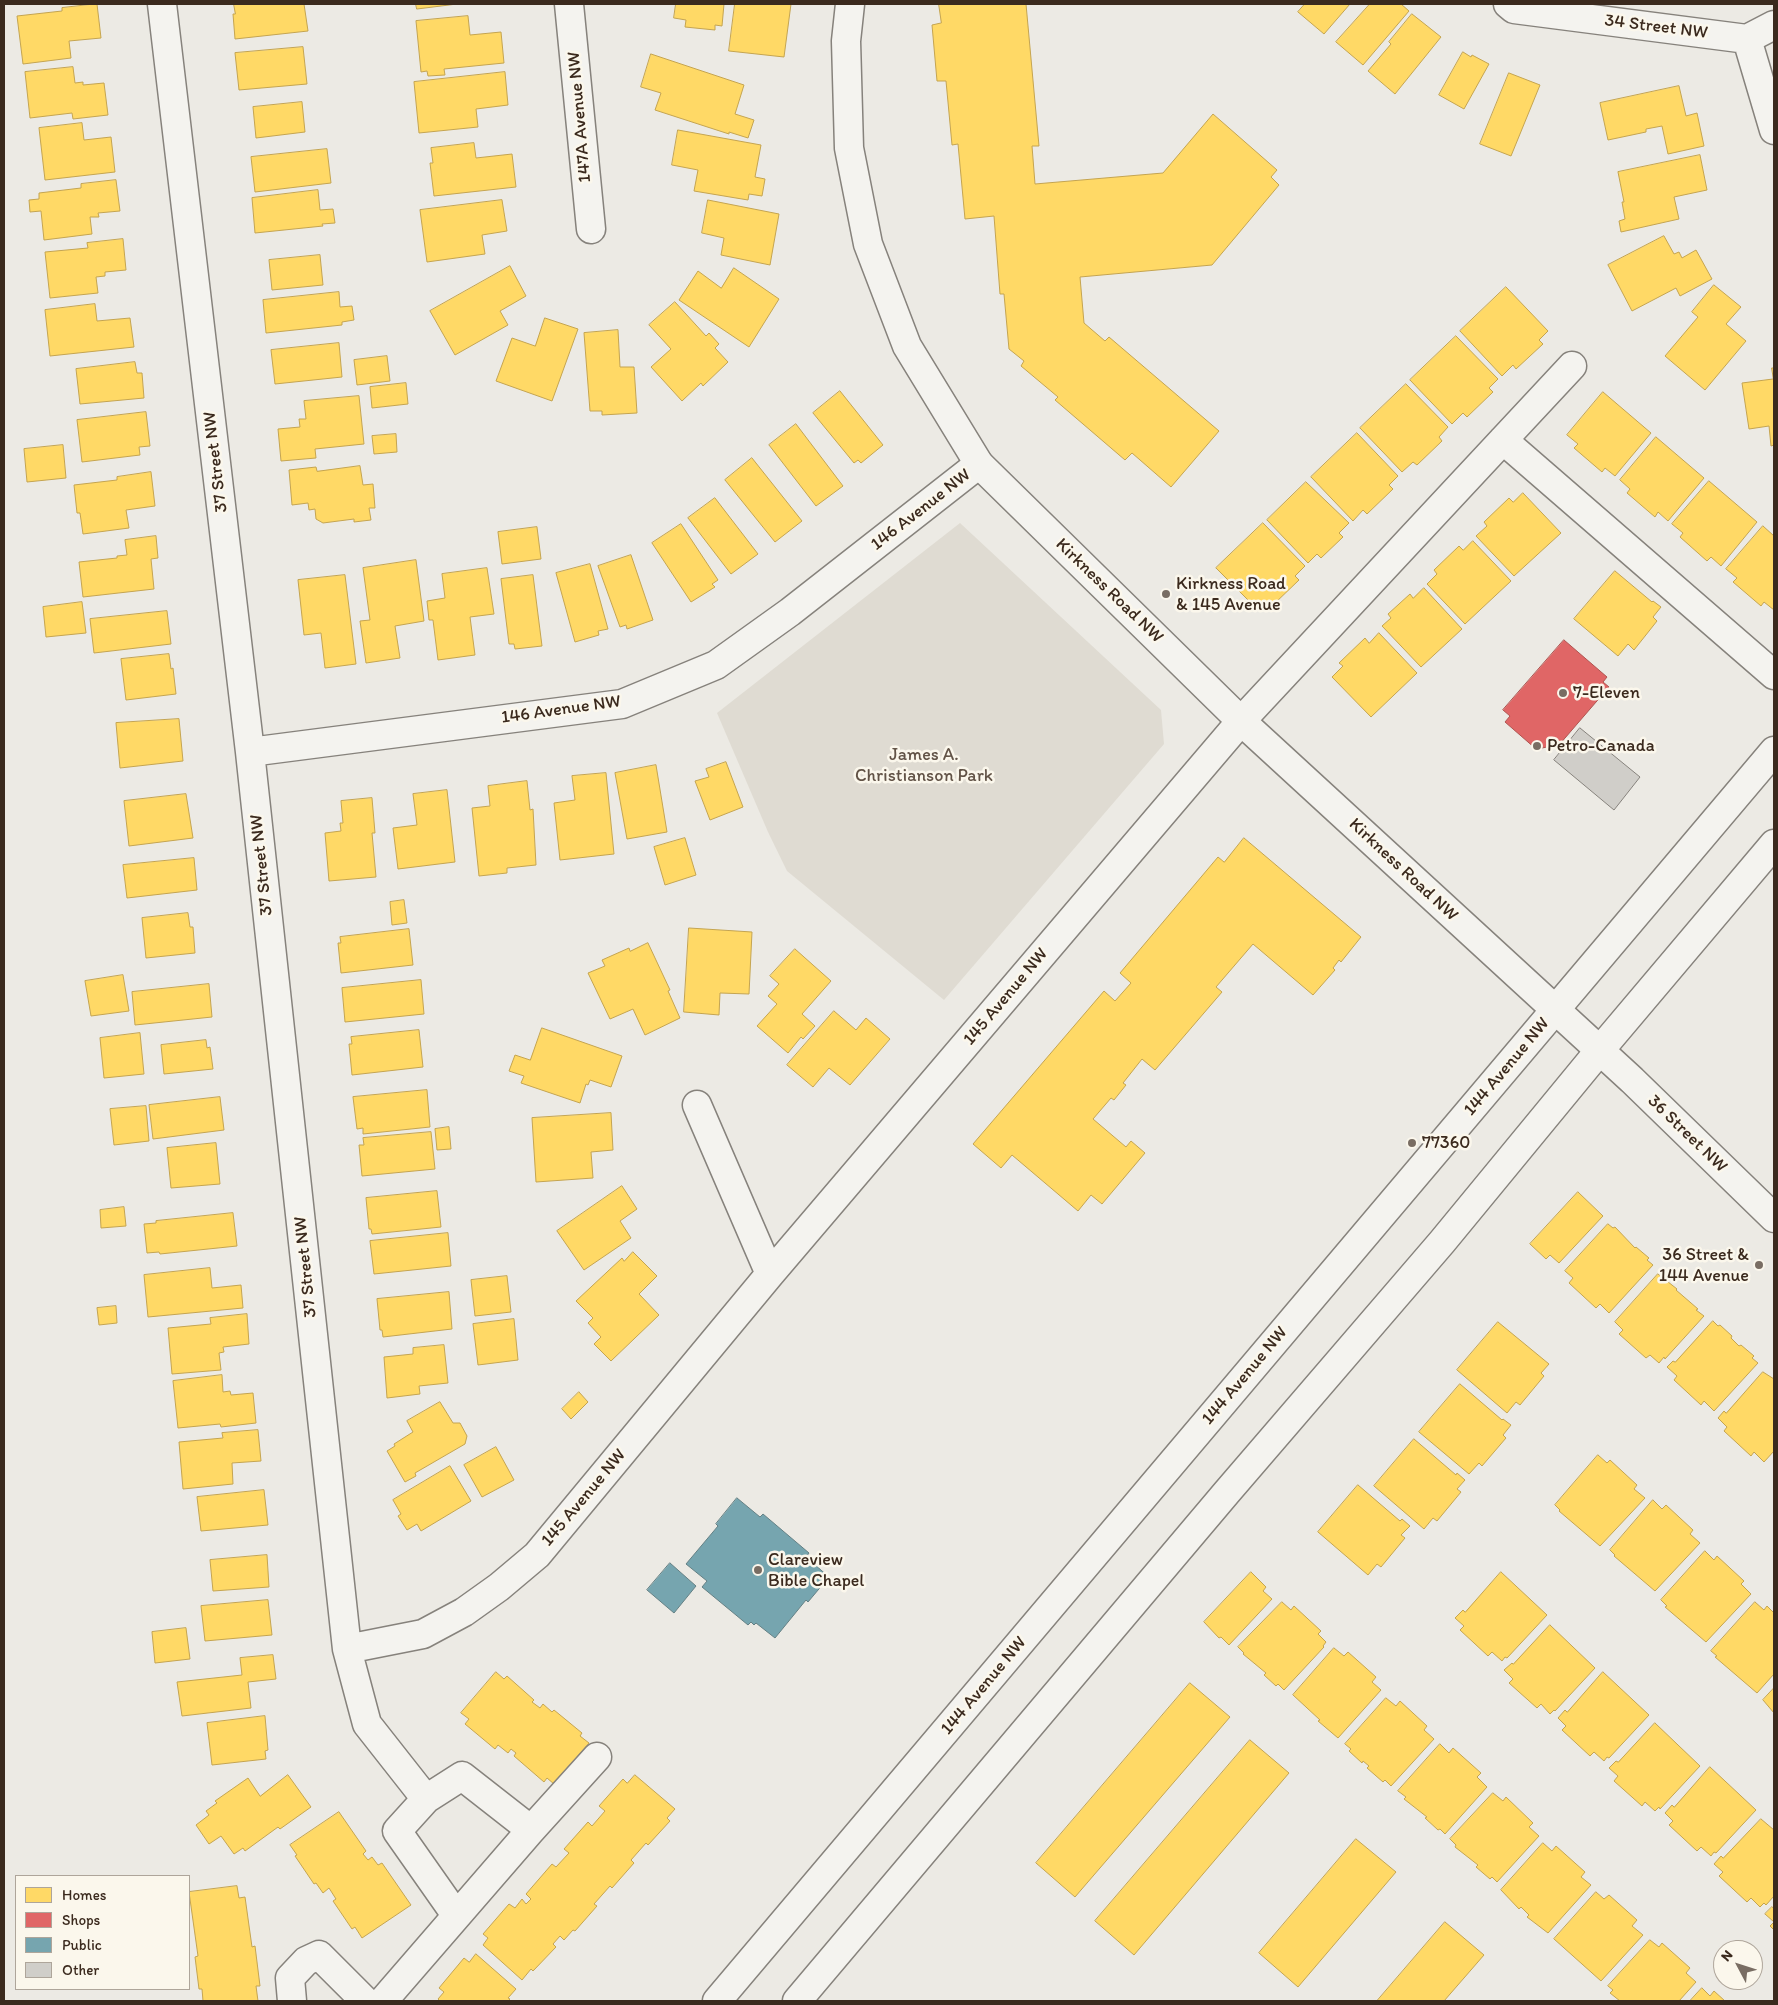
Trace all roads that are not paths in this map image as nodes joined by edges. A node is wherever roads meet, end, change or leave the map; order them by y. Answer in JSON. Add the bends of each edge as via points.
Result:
{"nodes":[{"id":1,"x":162,"y":4,"type":"edge"},
{"id":2,"x":569,"y":4,"type":"edge"},
{"id":3,"x":850,"y":4,"type":"edge"},
{"id":4,"x":1508,"y":4,"type":"edge"},
{"id":5,"x":1774,"y":25,"type":"edge"},
{"id":6,"x":1747,"y":39,"type":"junction"},
{"id":7,"x":1774,"y":130,"type":"edge"},
{"id":8,"x":591,"y":230,"type":"dead end"},
{"id":9,"x":1572,"y":366,"type":"dead end"},
{"id":10,"x":1503,"y":440,"type":"junction"},
{"id":11,"x":979,"y":464,"type":"junction"},
{"id":12,"x":1774,"y":675,"type":"edge"},
{"id":13,"x":1241,"y":721,"type":"junction"},
{"id":14,"x":1774,"y":751,"type":"edge"},
{"id":15,"x":250,"y":752,"type":"junction"},
{"id":16,"x":1774,"y":844,"type":"edge"},
{"id":17,"x":1555,"y":1010,"type":"junction"},
{"id":18,"x":1600,"y":1050,"type":"junction"},
{"id":19,"x":697,"y":1105,"type":"dead end"},
{"id":20,"x":1774,"y":1218,"type":"edge"},
{"id":21,"x":770,"y":1274,"type":"junction"},
{"id":22,"x":347,"y":1649,"type":"junction"},
{"id":23,"x":597,"y":1757,"type":"dead end"},
{"id":24,"x":426,"y":1799,"type":"junction"},
{"id":25,"x":531,"y":1830,"type":"junction"},
{"id":26,"x":456,"y":1915,"type":"junction"},
{"id":27,"x":292,"y":2001,"type":"edge"},
{"id":28,"x":365,"y":2001,"type":"edge"},
{"id":29,"x":383,"y":2001,"type":"edge"},
{"id":30,"x":717,"y":2001,"type":"edge"},
{"id":31,"x":797,"y":2001,"type":"edge"}],
"edges":[{"from":1,"to":15,"type":"street","name":"37 Street NW"},
{"from":2,"to":8,"type":"street","name":"147A Avenue NW"},
{"from":3,"to":11,"type":"street","name":"Kirkness Road NW","via":[[846,41],[849,148],[868,244],[907,346]]},
{"from":4,"to":6,"type":"street","name":"34 Street NW","via":[[1514,9]]},
{"from":5,"to":6,"type":"street"},
{"from":6,"to":7,"type":"street"},
{"from":9,"to":10,"type":"street","name":"145 Avenue NW"},
{"from":10,"to":12,"type":"street"},
{"from":10,"to":13,"type":"street","name":"145 Avenue NW"},
{"from":11,"to":13,"type":"street","name":"Kirkness Road NW"},
{"from":11,"to":15,"type":"street","name":"146 Avenue NW","via":[[790,612],[716,665],[622,704]]},
{"from":13,"to":17,"type":"street","name":"Kirkness Road NW"},
{"from":13,"to":21,"type":"street","name":"145 Avenue NW"},
{"from":14,"to":17,"type":"street","name":"144 Avenue NW"},
{"from":15,"to":22,"type":"street","name":"37 Street NW"},
{"from":16,"to":18,"type":"street"},
{"from":17,"to":18,"type":"street","name":"Kirkness Road NW"},
{"from":17,"to":30,"type":"street","name":"144 Avenue NW"},
{"from":18,"to":20,"type":"street","name":"36 Street NW"},
{"from":18,"to":31,"type":"street","via":[[1442,1242],[1226,1492]]},
{"from":19,"to":21,"type":"street"},
{"from":21,"to":22,"type":"street","name":"145 Avenue NW","via":[[537,1555],[464,1612],[423,1634]]},
{"from":22,"to":24,"type":"street","name":"37 Street NW","via":[[367,1724]]},
{"from":23,"to":25,"type":"street"},
{"from":24,"to":25,"type":"street","via":[[462,1776]]},
{"from":24,"to":26,"type":"street","via":[[397,1831]]},
{"from":25,"to":26,"type":"street"},
{"from":26,"to":29,"type":"street"},
{"from":27,"to":28,"type":"street","via":[[290,1978],[306,1961],[319,1955]]}]}
